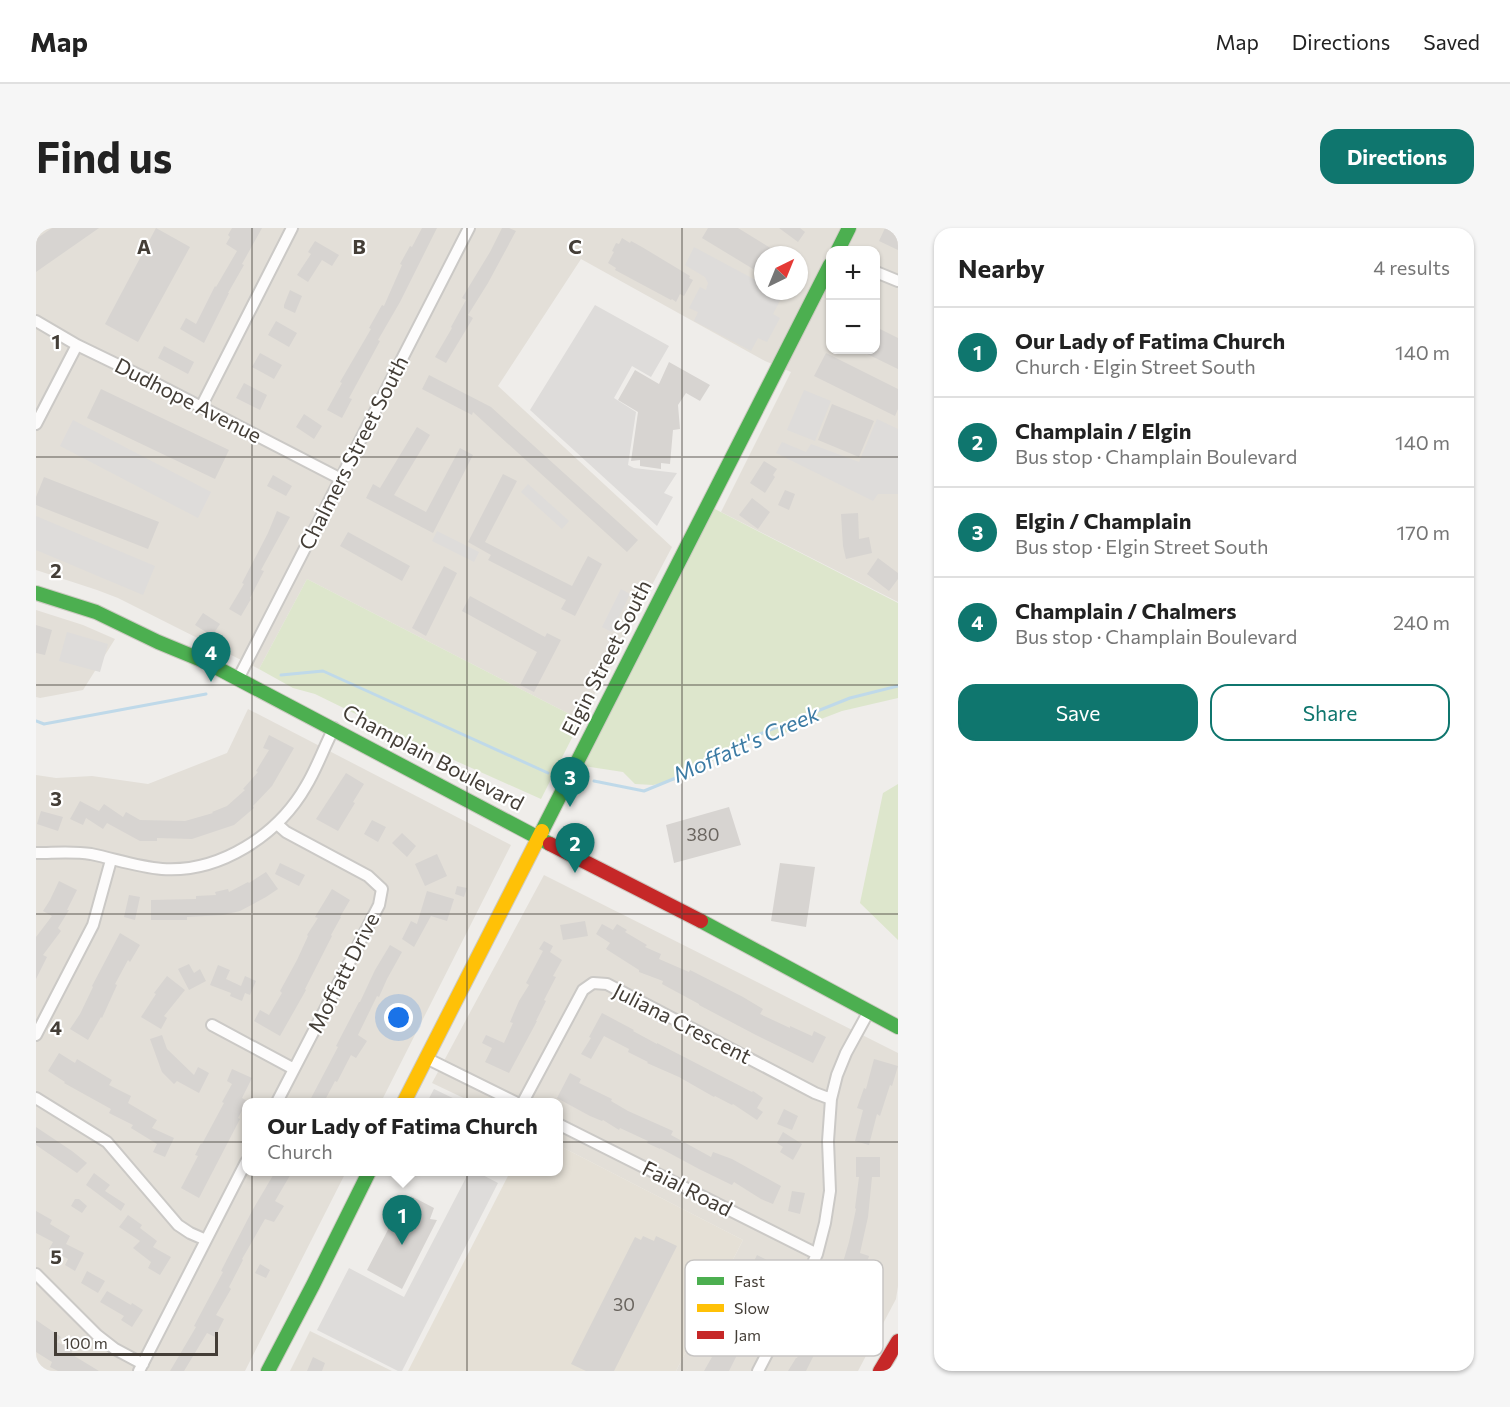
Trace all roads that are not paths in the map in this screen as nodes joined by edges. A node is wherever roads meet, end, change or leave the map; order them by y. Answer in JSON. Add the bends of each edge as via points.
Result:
{"nodes":[{"id":1,"x":292,"y":228,"type":"edge"},
{"id":2,"x":469,"y":228,"type":"edge"},
{"id":3,"x":849,"y":228,"type":"edge"},
{"id":4,"x":840,"y":246,"type":"edge"},
{"id":5,"x":880,"y":274,"type":"edge"},
{"id":6,"x":826,"y":275,"type":"edge"},
{"id":7,"x":898,"y":281,"type":"edge"},
{"id":8,"x":36,"y":321,"type":"edge"},
{"id":9,"x":77,"y":345,"type":"junction"},
{"id":10,"x":201,"y":407,"type":"junction"},
{"id":11,"x":36,"y":424,"type":"edge"},
{"id":12,"x":341,"y":479,"type":"junction"},
{"id":13,"x":36,"y":593,"type":"edge"},
{"id":14,"x":238,"y":679,"type":"junction"},
{"id":15,"x":334,"y":728,"type":"junction"},
{"id":16,"x":277,"y":824,"type":"junction"},
{"id":17,"x":539,"y":838,"type":"junction"},
{"id":18,"x":36,"y":853,"type":"edge"},
{"id":19,"x":111,"y":860,"type":"junction"},
{"id":20,"x":869,"y":1011,"type":"junction"},
{"id":21,"x":212,"y":1025,"type":"dead end"},
{"id":22,"x":898,"y":1027,"type":"edge"},
{"id":23,"x":36,"y":1035,"type":"edge"},
{"id":24,"x":426,"y":1058,"type":"junction"},
{"id":25,"x":294,"y":1069,"type":"junction"},
{"id":26,"x":36,"y":1098,"type":"edge"},
{"id":27,"x":279,"y":1098,"type":"edge"},
{"id":28,"x":406,"y":1098,"type":"edge"},
{"id":29,"x":507,"y":1098,"type":"edge"},
{"id":30,"x":525,"y":1098,"type":"edge"},
{"id":31,"x":831,"y":1099,"type":"junction"},
{"id":32,"x":563,"y":1127,"type":"edge"},
{"id":33,"x":242,"y":1170,"type":"edge"},
{"id":34,"x":367,"y":1176,"type":"edge"},
{"id":35,"x":206,"y":1240,"type":"junction"},
{"id":36,"x":817,"y":1254,"type":"junction"},
{"id":37,"x":814,"y":1260,"type":"edge"},
{"id":38,"x":36,"y":1274,"type":"edge"},
{"id":39,"x":898,"y":1341,"type":"edge"},
{"id":40,"x":766,"y":1356,"type":"edge"},
{"id":41,"x":141,"y":1367,"type":"edge"},
{"id":42,"x":268,"y":1371,"type":"edge"},
{"id":43,"x":758,"y":1371,"type":"edge"},
{"id":44,"x":880,"y":1371,"type":"edge"}],
"edges":[{"from":1,"to":10,"type":"street"},
{"from":2,"to":12,"type":"street","name":"Chalmers Street South"},
{"from":3,"to":4,"type":"street"},
{"from":5,"to":7,"type":"street"},
{"from":6,"to":17,"type":"street","name":"Elgin Street South"},
{"from":8,"to":9,"type":"street","name":"Dudhope Avenue"},
{"from":9,"to":10,"type":"street","name":"Dudhope Avenue"},
{"from":9,"to":11,"type":"street"},
{"from":10,"to":12,"type":"street","name":"Dudhope Avenue"},
{"from":12,"to":14,"type":"street","name":"Chalmers Street South"},
{"from":13,"to":14,"type":"street","name":"Champlain Boulevard","via":[[102,614]]},
{"from":14,"to":15,"type":"street","name":"Champlain Boulevard"},
{"from":15,"to":16,"type":"street","via":[[306,786]]},
{"from":15,"to":17,"type":"street","name":"Champlain Boulevard"},
{"from":16,"to":19,"type":"street","via":[[250,844],[208,864],[166,869]]},
{"from":16,"to":25,"type":"street","name":"Moffatt Drive","via":[[368,876],[382,889],[379,905]]},
{"from":17,"to":20,"type":"street","name":"Champlain Boulevard"},
{"from":17,"to":24,"type":"street","name":"Elgin Street South"},
{"from":18,"to":19,"type":"street","via":[[89,854]]},
{"from":19,"to":23,"type":"street","via":[[93,925]]},
{"from":20,"to":22,"type":"street","name":"Champlain Boulevard"},
{"from":20,"to":31,"type":"street","via":[[846,1053]]},
{"from":21,"to":25,"type":"street"},
{"from":24,"to":28,"type":"street","name":"Elgin Street South"},
{"from":24,"to":29,"type":"street"},
{"from":25,"to":27,"type":"street","name":"Moffatt Drive"},
{"from":26,"to":35,"type":"street","via":[[107,1142],[178,1225]]},
{"from":30,"to":31,"type":"street","name":"Juliana Crescent","via":[[583,990],[593,983],[607,984]]},
{"from":31,"to":36,"type":"street","via":[[830,1191]]},
{"from":32,"to":36,"type":"street","name":"Faial Road"},
{"from":33,"to":35,"type":"street"},
{"from":34,"to":42,"type":"street"},
{"from":35,"to":41,"type":"street"},
{"from":36,"to":37,"type":"street"},
{"from":38,"to":41,"type":"street","via":[[97,1335]]},
{"from":39,"to":44,"type":"street"},
{"from":40,"to":43,"type":"street"}]}
